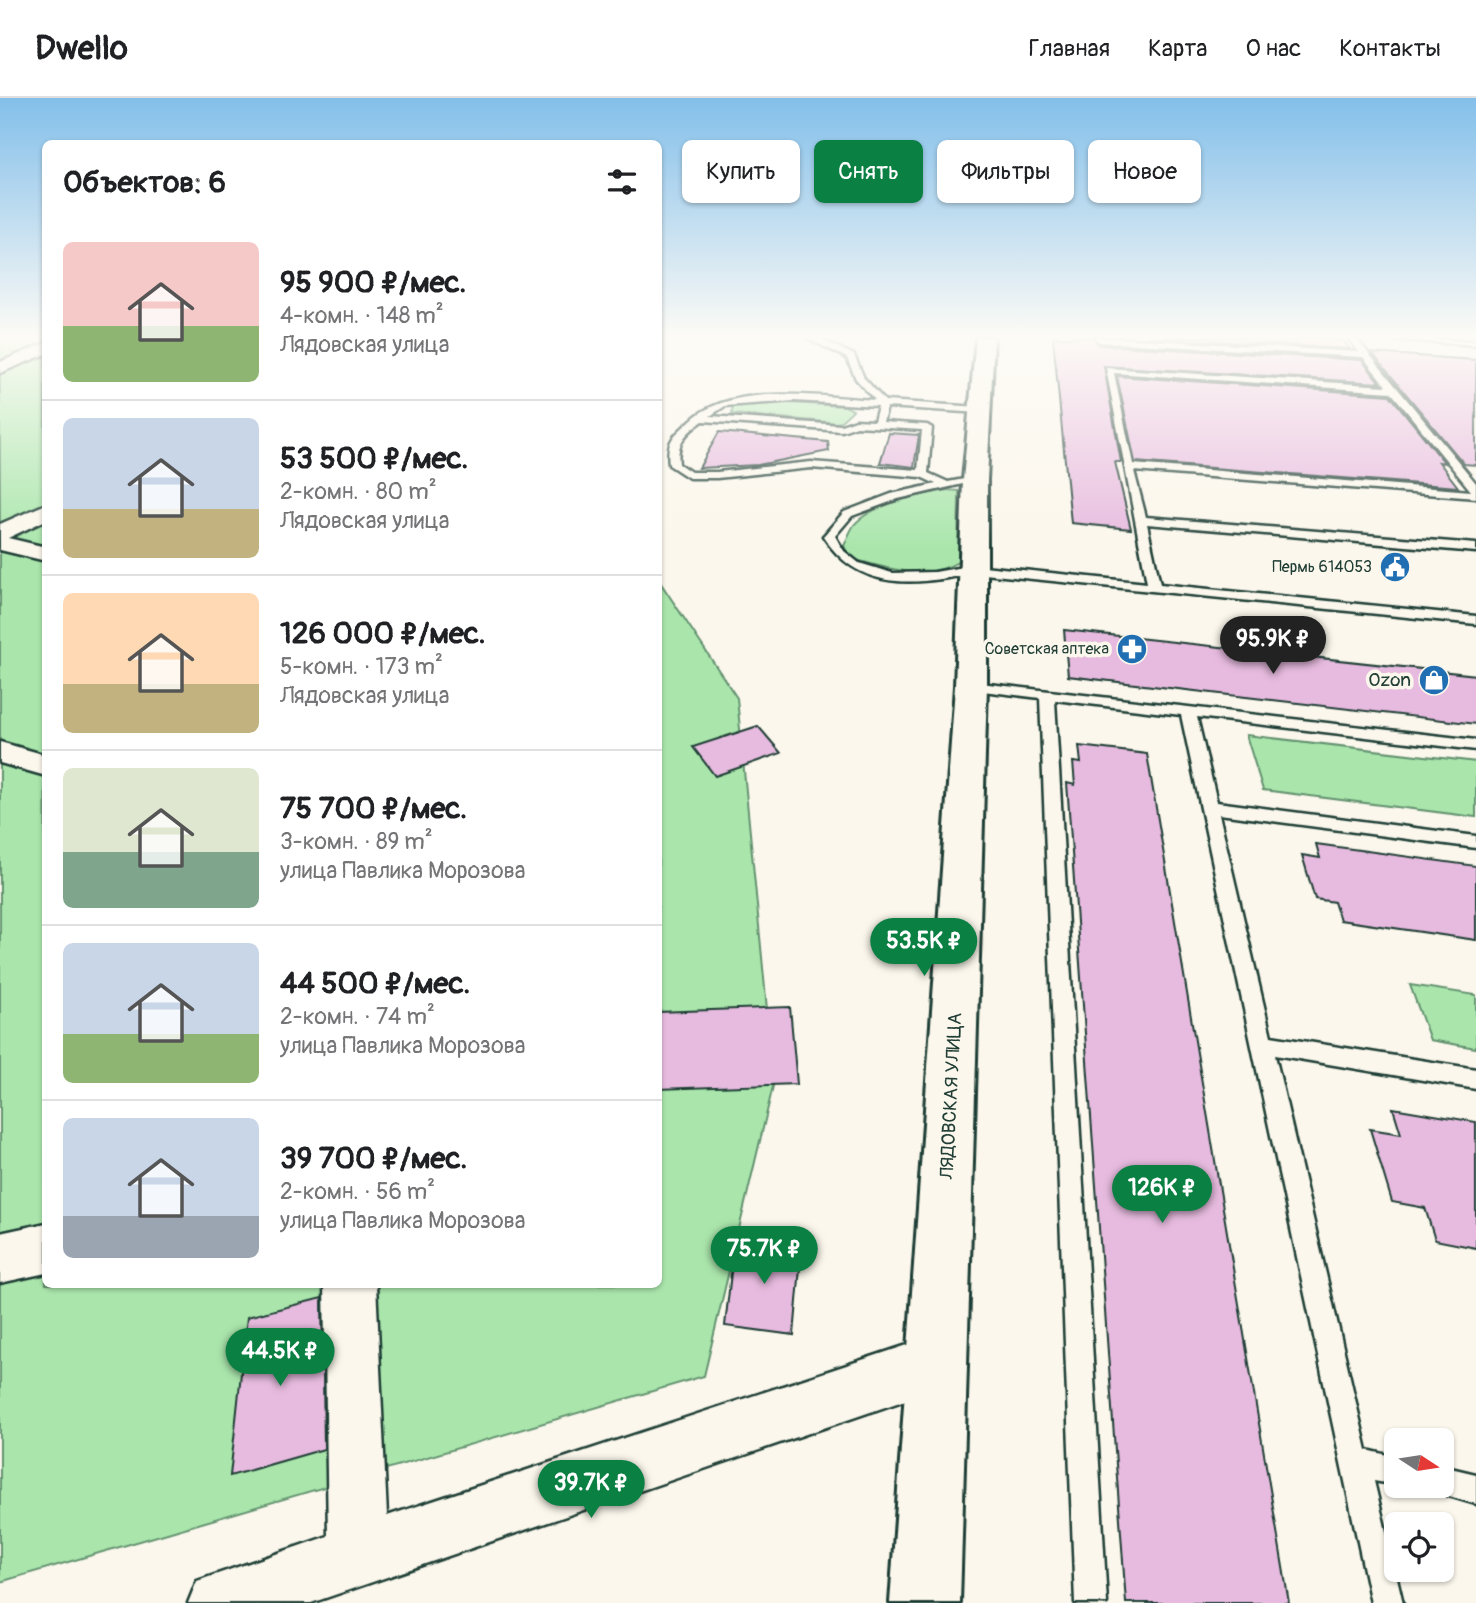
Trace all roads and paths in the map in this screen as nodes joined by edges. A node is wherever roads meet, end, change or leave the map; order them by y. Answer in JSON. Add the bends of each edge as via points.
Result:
{"nodes":[{"id":1,"x":716,"y":407,"type":"edge"},
{"id":2,"x":882,"y":407,"type":"edge"},
{"id":3,"x":935,"y":407,"type":"edge"},
{"id":4,"x":1116,"y":407,"type":"edge"},
{"id":5,"x":1407,"y":407,"type":"edge"},
{"id":6,"x":980,"y":410,"type":"joint"},
{"id":7,"x":698,"y":418,"type":"junction"},
{"id":8,"x":878,"y":424,"type":"junction"},
{"id":9,"x":1457,"y":466,"type":"junction"},
{"id":10,"x":1128,"y":467,"type":"junction"},
{"id":11,"x":1476,"y":468,"type":"edge"},
{"id":12,"x":923,"y":474,"type":"junction"},
{"id":13,"x":960,"y":482,"type":"junction"},
{"id":14,"x":1476,"y":490,"type":"edge"},
{"id":15,"x":1476,"y":495,"type":"edge"},
{"id":16,"x":42,"y":513,"type":"edge"},
{"id":17,"x":1141,"y":520,"type":"junction"},
{"id":18,"x":0,"y":533,"type":"edge"},
{"id":19,"x":0,"y":543,"type":"edge"},
{"id":20,"x":1476,"y":548,"type":"edge"},
{"id":21,"x":42,"y":553,"type":"edge"},
{"id":22,"x":974,"y":569,"type":"junction"},
{"id":23,"x":1154,"y":587,"type":"junction"},
{"id":24,"x":1476,"y":620,"type":"edge"},
{"id":25,"x":971,"y":686,"type":"junction"},
{"id":26,"x":1047,"y":695,"type":"junction"},
{"id":27,"x":1188,"y":711,"type":"junction"},
{"id":28,"x":1476,"y":745,"type":"edge"},
{"id":29,"x":0,"y":752,"type":"edge"},
{"id":30,"x":42,"y":765,"type":"edge"},
{"id":31,"x":1209,"y":807,"type":"junction"},
{"id":32,"x":1476,"y":842,"type":"edge"},
{"id":33,"x":1262,"y":1044,"type":"junction"},
{"id":34,"x":1476,"y":1079,"type":"edge"},
{"id":35,"x":42,"y":1249,"type":"edge"},
{"id":36,"x":0,"y":1258,"type":"edge"},
{"id":37,"x":350,"y":1288,"type":"edge"},
{"id":38,"x":938,"y":1362,"type":"junction"},
{"id":39,"x":1355,"y":1462,"type":"junction"},
{"id":40,"x":1384,"y":1468,"type":"edge"},
{"id":41,"x":1454,"y":1484,"type":"edge"},
{"id":42,"x":1476,"y":1489,"type":"edge"},
{"id":43,"x":359,"y":1557,"type":"junction"},
{"id":44,"x":219,"y":1603,"type":"edge"},
{"id":45,"x":925,"y":1603,"type":"edge"},
{"id":46,"x":1091,"y":1603,"type":"edge"},
{"id":47,"x":1387,"y":1603,"type":"edge"}],
"edges":[{"from":1,"to":7,"type":"lane"},
{"from":2,"to":8,"type":"lane"},
{"from":3,"to":6,"type":"lane"},
{"from":4,"to":10,"type":"lane"},
{"from":5,"to":9,"type":"lane"},
{"from":6,"to":13,"type":"main road","name":"ЛЯДОВСКАЯ УЛИЦА"},
{"from":7,"to":8,"type":"lane","via":[[842,428]]},
{"from":7,"to":12,"type":"lane","via":[[682,431],[672,449],[674,465],[689,475],[811,465]]},
{"from":8,"to":12,"type":"lane","via":[[927,428]]},
{"from":9,"to":11,"type":"lane"},
{"from":9,"to":14,"type":"lane"},
{"from":10,"to":15,"type":"lane"},
{"from":10,"to":17,"type":"lane"},
{"from":12,"to":13,"type":"lane"},
{"from":13,"to":22,"type":"main road","name":"ЛЯДОВСКАЯ УЛИЦА"},
{"from":13,"to":22,"type":"lane","via":[[895,496],[848,514],[829,536],[835,549],[858,569],[934,579]]},
{"from":16,"to":18,"type":"street"},
{"from":17,"to":20,"type":"lane"},
{"from":17,"to":23,"type":"lane"},
{"from":19,"to":21,"type":"street"},
{"from":22,"to":23,"type":"lane"},
{"from":22,"to":25,"type":"main road","name":"ЛЯДОВСКАЯ УЛИЦА"},
{"from":23,"to":24,"type":"lane"},
{"from":25,"to":26,"type":"lane"},
{"from":25,"to":38,"type":"main road","name":"ЛЯДОВСКАЯ УЛИЦА"},
{"from":26,"to":27,"type":"lane"},
{"from":26,"to":46,"type":"lane"},
{"from":27,"to":28,"type":"lane"},
{"from":27,"to":31,"type":"lane"},
{"from":29,"to":30,"type":"street"},
{"from":31,"to":32,"type":"lane"},
{"from":31,"to":33,"type":"lane"},
{"from":33,"to":34,"type":"lane"},
{"from":33,"to":39,"type":"lane"},
{"from":35,"to":36,"type":"street"},
{"from":37,"to":43,"type":"street"},
{"from":38,"to":43,"type":"street"},
{"from":38,"to":45,"type":"main road","name":"ЛЯДОВСКАЯ УЛИЦА"},
{"from":39,"to":40,"type":"lane"},
{"from":39,"to":47,"type":"lane"},
{"from":41,"to":42,"type":"lane"},
{"from":43,"to":44,"type":"street"}]}
